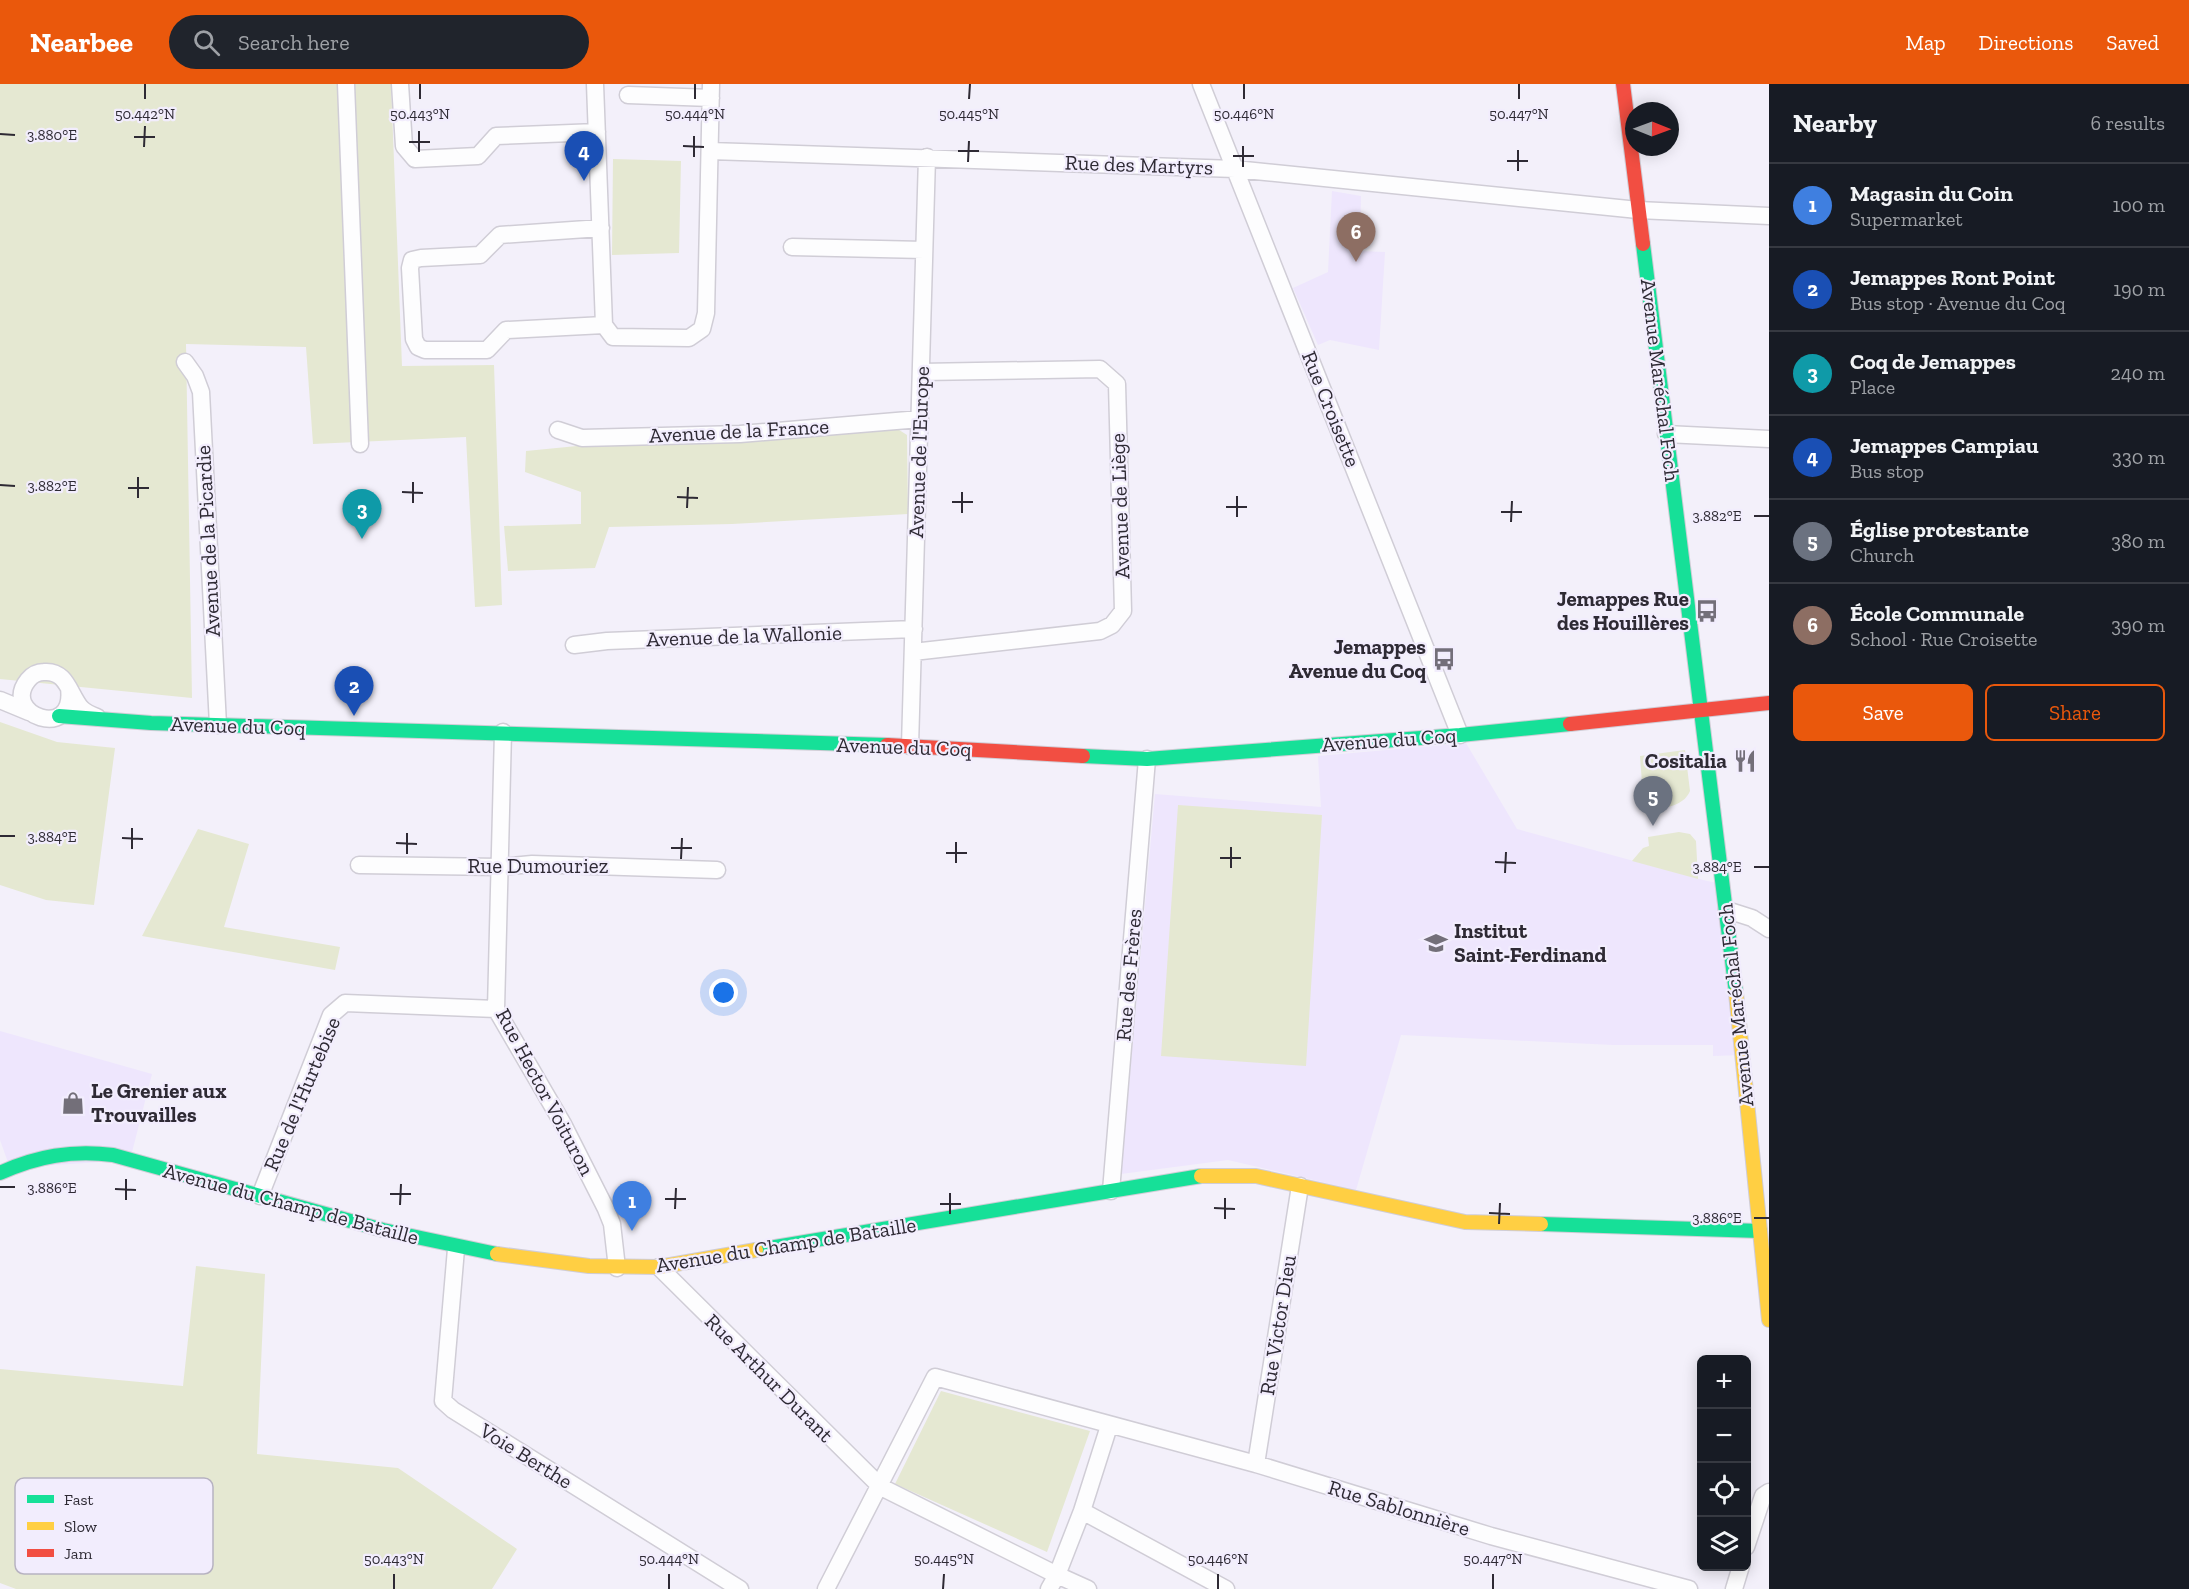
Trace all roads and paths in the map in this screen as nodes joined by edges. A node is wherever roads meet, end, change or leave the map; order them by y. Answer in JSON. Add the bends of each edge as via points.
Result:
{"nodes":[{"id":1,"x":346,"y":84,"type":"edge"},
{"id":2,"x":400,"y":84,"type":"edge"},
{"id":3,"x":596,"y":84,"type":"edge"},
{"id":4,"x":1201,"y":84,"type":"edge"},
{"id":5,"x":1623,"y":84,"type":"edge"},
{"id":6,"x":711,"y":91,"type":"edge"},
{"id":7,"x":628,"y":95,"type":"dead end"},
{"id":8,"x":597,"y":132,"type":"junction"},
{"id":9,"x":710,"y":151,"type":"junction"},
{"id":10,"x":927,"y":158,"type":"junction"},
{"id":11,"x":1235,"y":169,"type":"junction"},
{"id":12,"x":1638,"y":210,"type":"junction"},
{"id":13,"x":1769,"y":216,"type":"edge"},
{"id":14,"x":601,"y":228,"type":"junction"},
{"id":15,"x":792,"y":247,"type":"dead end"},
{"id":16,"x":924,"y":250,"type":"junction"},
{"id":17,"x":604,"y":326,"type":"junction"},
{"id":18,"x":185,"y":362,"type":"dead end"},
{"id":19,"x":921,"y":372,"type":"junction"},
{"id":20,"x":920,"y":418,"type":"junction"},
{"id":21,"x":558,"y":430,"type":"dead end"},
{"id":22,"x":1666,"y":434,"type":"junction"},
{"id":23,"x":1769,"y":439,"type":"edge"},
{"id":24,"x":360,"y":444,"type":"dead end"},
{"id":25,"x":914,"y":629,"type":"junction"},
{"id":26,"x":574,"y":645,"type":"dead end"},
{"id":27,"x":914,"y":652,"type":"junction"},
{"id":28,"x":27,"y":681,"type":"junction"},
{"id":29,"x":69,"y":688,"type":"junction"},
{"id":30,"x":0,"y":693,"type":"edge"},
{"id":31,"x":0,"y":700,"type":"edge"},
{"id":32,"x":1769,"y":703,"type":"edge"},
{"id":33,"x":1702,"y":711,"type":"junction"},
{"id":34,"x":29,"y":712,"type":"junction"},
{"id":35,"x":59,"y":716,"type":"junction"},
{"id":36,"x":103,"y":721,"type":"junction"},
{"id":37,"x":218,"y":725,"type":"junction"},
{"id":38,"x":503,"y":732,"type":"junction"},
{"id":39,"x":1460,"y":735,"type":"junction"},
{"id":40,"x":910,"y":747,"type":"junction"},
{"id":41,"x":1147,"y":759,"type":"junction"},
{"id":42,"x":359,"y":865,"type":"dead end"},
{"id":43,"x":500,"y":867,"type":"junction"},
{"id":44,"x":717,"y":870,"type":"dead end"},
{"id":45,"x":1727,"y":910,"type":"junction"},
{"id":46,"x":1769,"y":929,"type":"edge"},
{"id":47,"x":496,"y":1009,"type":"junction"},
{"id":48,"x":0,"y":1173,"type":"edge"},
{"id":49,"x":1300,"y":1186,"type":"junction"},
{"id":50,"x":1111,"y":1191,"type":"junction"},
{"id":51,"x":260,"y":1196,"type":"junction"},
{"id":52,"x":1764,"y":1229,"type":"edge"},
{"id":53,"x":456,"y":1249,"type":"junction"},
{"id":54,"x":617,"y":1268,"type":"junction"},
{"id":55,"x":659,"y":1268,"type":"junction"},
{"id":56,"x":1769,"y":1320,"type":"edge"},
{"id":57,"x":1108,"y":1426,"type":"junction"},
{"id":58,"x":1256,"y":1464,"type":"junction"},
{"id":59,"x":880,"y":1487,"type":"junction"},
{"id":60,"x":1769,"y":1492,"type":"edge"},
{"id":61,"x":1082,"y":1511,"type":"junction"},
{"id":62,"x":1751,"y":1530,"type":"edge"},
{"id":63,"x":1739,"y":1571,"type":"edge"},
{"id":64,"x":1053,"y":1582,"type":"edge"},
{"id":65,"x":740,"y":1589,"type":"edge"},
{"id":66,"x":826,"y":1589,"type":"edge"},
{"id":67,"x":1088,"y":1589,"type":"edge"},
{"id":68,"x":1226,"y":1589,"type":"edge"},
{"id":69,"x":1689,"y":1589,"type":"edge"},
{"id":70,"x":1734,"y":1589,"type":"edge"}],
"edges":[{"from":1,"to":24,"type":"street"},
{"from":2,"to":8,"type":"street","via":[[404,146],[415,159],[478,156],[496,136]]},
{"from":3,"to":8,"type":"street"},
{"from":4,"to":11,"type":"street","name":"Rue Croisette"},
{"from":5,"to":12,"type":"street","name":"Avenue Maréchal Foch"},
{"from":6,"to":7,"type":"street"},
{"from":6,"to":9,"type":"street"},
{"from":8,"to":14,"type":"street"},
{"from":9,"to":10,"type":"street","name":"Rue des Martyrs"},
{"from":9,"to":17,"type":"street","via":[[706,313],[702,329],[689,338],[614,337]]},
{"from":10,"to":11,"type":"street","name":"Rue des Martyrs"},
{"from":10,"to":16,"type":"street","name":"Avenue de l'Europe"},
{"from":11,"to":12,"type":"street","name":"Rue des Martyrs"},
{"from":11,"to":39,"type":"street","name":"Rue Croisette"},
{"from":12,"to":13,"type":"street","name":"Rue des Martyrs"},
{"from":12,"to":22,"type":"street","name":"Avenue Maréchal Foch"},
{"from":14,"to":17,"type":"street"},
{"from":14,"to":17,"type":"street","via":[[500,235],[480,255],[421,258],[412,260],[410,268],[414,339],[425,350],[487,350],[506,330]]},
{"from":15,"to":16,"type":"street"},
{"from":16,"to":19,"type":"street","name":"Avenue de l'Europe"},
{"from":18,"to":37,"type":"street","name":"Avenue de la Picardie","via":[[201,392]]},
{"from":19,"to":20,"type":"street","name":"Avenue de l'Europe"},
{"from":19,"to":27,"type":"street","name":"Avenue de Liège","via":[[1100,369],[1109,374],[1117,384],[1123,610],[1112,625],[1100,631]]},
{"from":20,"to":21,"type":"street","name":"Avenue de la France","via":[[740,434],[582,438]]},
{"from":20,"to":25,"type":"street","name":"Avenue de l'Europe"},
{"from":22,"to":23,"type":"street"},
{"from":22,"to":33,"type":"street","name":"Avenue Maréchal Foch"},
{"from":25,"to":26,"type":"street","name":"Avenue de la Wallonie"},
{"from":25,"to":27,"type":"street","name":"Avenue de l'Europe"},
{"from":27,"to":40,"type":"street","name":"Avenue de l'Europe"},
{"from":28,"to":29,"type":"street","via":[[47,671],[61,676]]},
{"from":28,"to":30,"type":"street"},
{"from":28,"to":34,"type":"street","via":[[23,700]]},
{"from":29,"to":35,"type":"street","via":[[69,704]]},
{"from":29,"to":36,"type":"street","via":[[83,710]]},
{"from":31,"to":34,"type":"street"},
{"from":32,"to":33,"type":"street","name":"Avenue du Coq"},
{"from":33,"to":39,"type":"street","name":"Avenue du Coq"},
{"from":33,"to":45,"type":"street","name":"Avenue Maréchal Foch"},
{"from":34,"to":35,"type":"street","via":[[43,719]]},
{"from":35,"to":36,"type":"street","name":"Avenue du Coq"},
{"from":36,"to":37,"type":"street","name":"Avenue du Coq"},
{"from":37,"to":38,"type":"street","name":"Avenue du Coq"},
{"from":38,"to":40,"type":"street","name":"Avenue du Coq"},
{"from":38,"to":43,"type":"street","name":"Rue Hector Voituron"},
{"from":39,"to":41,"type":"street","name":"Avenue du Coq"},
{"from":40,"to":41,"type":"street","name":"Avenue du Coq"},
{"from":41,"to":50,"type":"street","name":"Rue des Frères"},
{"from":42,"to":43,"type":"street","name":"Rue Dumouriez"},
{"from":43,"to":44,"type":"street","name":"Rue Dumouriez","via":[[543,864]]},
{"from":43,"to":47,"type":"street","name":"Rue Hector Voituron"},
{"from":45,"to":46,"type":"street","via":[[1752,918]]},
{"from":45,"to":52,"type":"street","name":"Avenue Maréchal Foch"},
{"from":47,"to":51,"type":"street","name":"Rue de l'Hurtebise","via":[[345,1003],[331,1015]]},
{"from":47,"to":54,"type":"street","name":"Rue Hector Voituron","via":[[563,1124],[606,1209],[612,1224]]},
{"from":48,"to":51,"type":"street","name":"Avenue du Champ de Bataille","via":[[26,1160],[87,1152],[121,1157]]},
{"from":49,"to":50,"type":"street","name":"Avenue du Champ de Bataille","via":[[1256,1176],[1224,1174]]},
{"from":49,"to":52,"type":"street","name":"Avenue du Champ de Bataille","via":[[1465,1222]]},
{"from":49,"to":58,"type":"street","name":"Rue Victor Dieu"},
{"from":50,"to":55,"type":"street","name":"Avenue du Champ de Bataille"},
{"from":51,"to":53,"type":"street","name":"Avenue du Champ de Bataille"},
{"from":52,"to":56,"type":"street","name":"Avenue Maréchal Foch"},
{"from":53,"to":54,"type":"street","name":"Avenue du Champ de Bataille"},
{"from":53,"to":65,"type":"street","name":"Voie Berthe","via":[[443,1401]]},
{"from":54,"to":55,"type":"street","name":"Avenue du Champ de Bataille"},
{"from":55,"to":59,"type":"street","name":"Rue Arthur Durant"},
{"from":57,"to":58,"type":"street","name":"Rue Sablonnière"},
{"from":57,"to":59,"type":"street","name":"Rue Sablonnière","via":[[935,1377]]},
{"from":57,"to":61,"type":"street"},
{"from":58,"to":69,"type":"street","name":"Rue Sablonnière","via":[[1491,1536]]},
{"from":59,"to":64,"type":"street","name":"Rue Arthur Durant"},
{"from":59,"to":66,"type":"street"},
{"from":60,"to":62,"type":"street","via":[[1758,1506]]},
{"from":61,"to":64,"type":"street"},
{"from":61,"to":68,"type":"street"},
{"from":63,"to":70,"type":"street"},
{"from":64,"to":67,"type":"street","name":"Rue Arthur Durant"}]}
